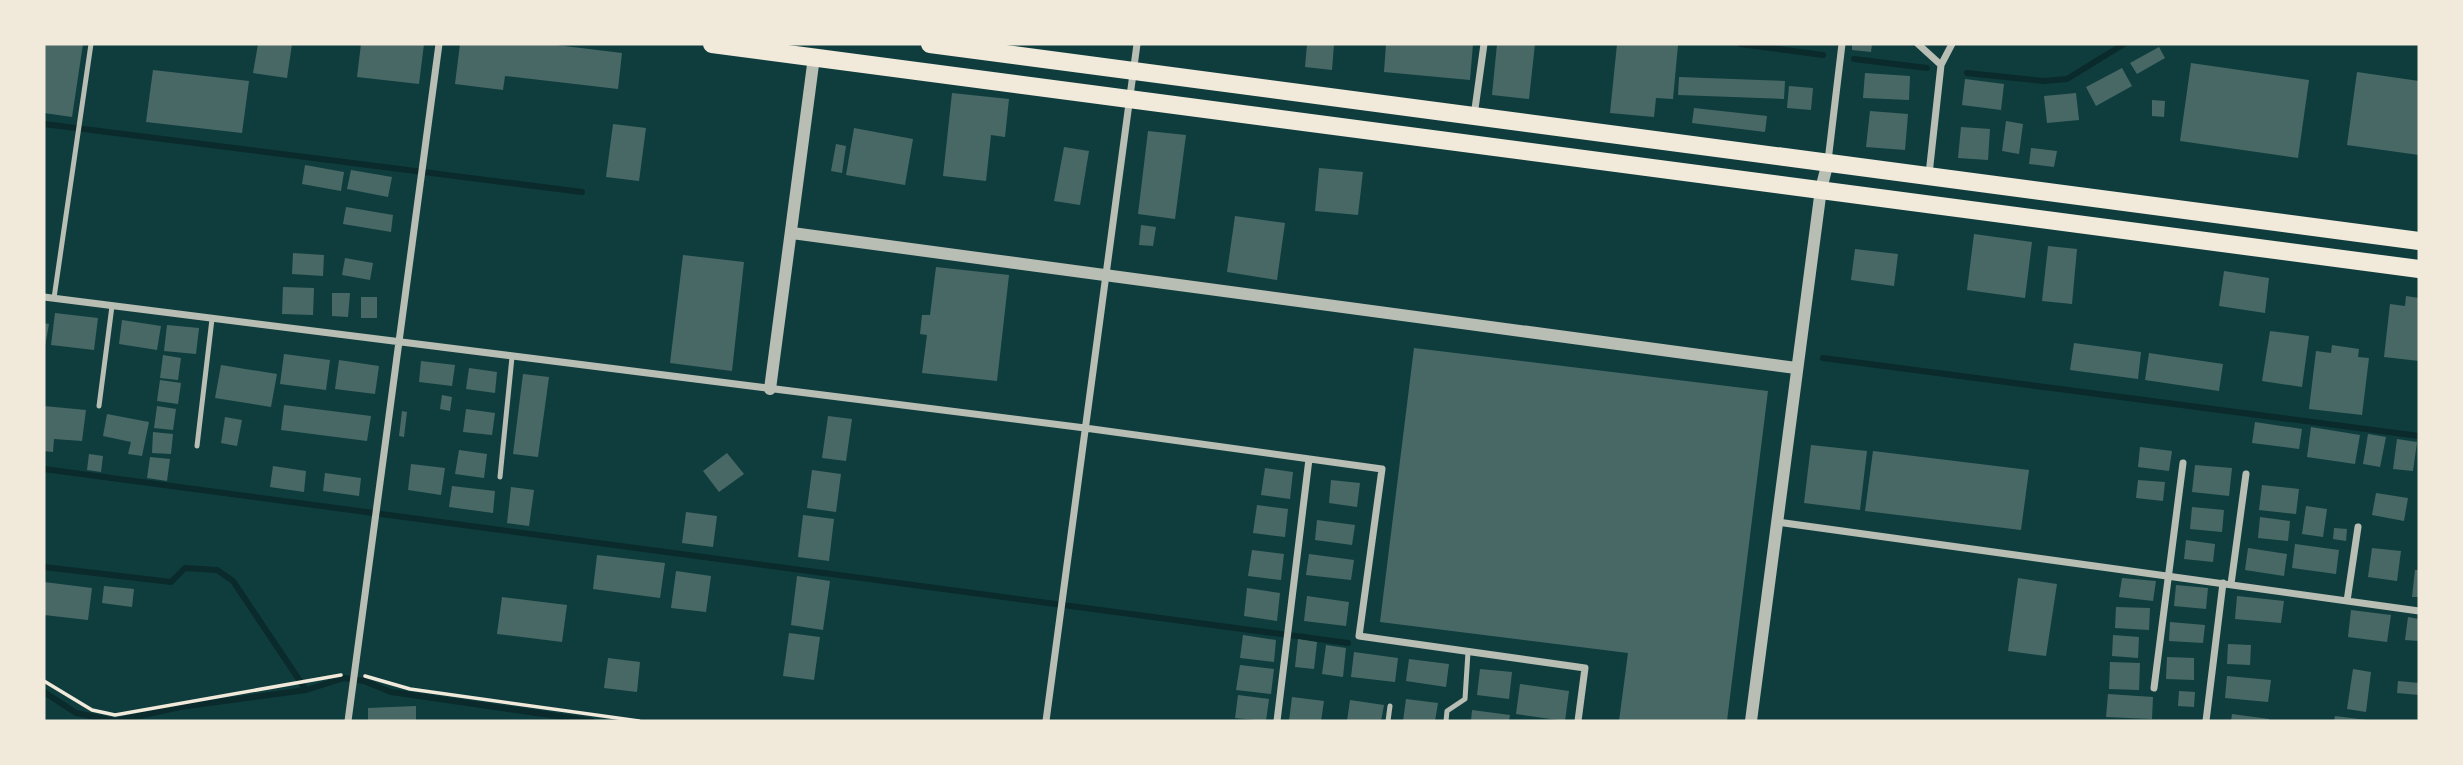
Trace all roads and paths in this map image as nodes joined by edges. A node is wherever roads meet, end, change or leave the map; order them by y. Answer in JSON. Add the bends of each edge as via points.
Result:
{"nodes":[{"id":1,"x":91,"y":44,"type":"edge"},
{"id":2,"x":439,"y":44,"type":"edge"},
{"id":3,"x":712,"y":44,"type":"edge"},
{"id":4,"x":930,"y":44,"type":"edge"},
{"id":5,"x":1137,"y":44,"type":"edge"},
{"id":6,"x":1484,"y":44,"type":"edge"},
{"id":7,"x":1842,"y":44,"type":"edge"},
{"id":8,"x":1918,"y":44,"type":"edge"},
{"id":9,"x":1952,"y":44,"type":"edge"},
{"id":10,"x":814,"y":57,"type":"junction"},
{"id":11,"x":1941,"y":65,"type":"junction"},
{"id":12,"x":1134,"y":72,"type":"junction"},
{"id":13,"x":1129,"y":100,"type":"junction"},
{"id":14,"x":1474,"y":116,"type":"junction"},
{"id":15,"x":1828,"y":162,"type":"junction"},
{"id":16,"x":1930,"y":174,"type":"junction"},
{"id":17,"x":1821,"y":189,"type":"junction"},
{"id":18,"x":792,"y":233,"type":"junction"},
{"id":19,"x":2419,"y":241,"type":"edge"},
{"id":20,"x":2419,"y":269,"type":"edge"},
{"id":21,"x":1106,"y":275,"type":"junction"},
{"id":22,"x":44,"y":297,"type":"edge"},
{"id":23,"x":54,"y":298,"type":"junction"},
{"id":24,"x":112,"y":306,"type":"junction"},
{"id":25,"x":212,"y":319,"type":"junction"},
{"id":26,"x":398,"y":344,"type":"junction"},
{"id":27,"x":512,"y":357,"type":"junction"},
{"id":28,"x":1796,"y":368,"type":"junction"},
{"id":29,"x":770,"y":389,"type":"junction"},
{"id":30,"x":99,"y":406,"type":"dead end"},
{"id":31,"x":1085,"y":428,"type":"junction"},
{"id":32,"x":197,"y":446,"type":"dead end"},
{"id":33,"x":1309,"y":459,"type":"junction"},
{"id":34,"x":2183,"y":463,"type":"dead end"},
{"id":35,"x":2246,"y":474,"type":"dead end"},
{"id":36,"x":500,"y":477,"type":"dead end"},
{"id":37,"x":1777,"y":522,"type":"junction"},
{"id":38,"x":2358,"y":527,"type":"dead end"},
{"id":39,"x":2169,"y":576,"type":"junction"},
{"id":40,"x":2227,"y":584,"type":"junction"},
{"id":41,"x":2347,"y":601,"type":"junction"},
{"id":42,"x":2419,"y":611,"type":"edge"},
{"id":43,"x":1468,"y":652,"type":"junction"},
{"id":44,"x":2154,"y":688,"type":"dead end"},
{"id":45,"x":1390,"y":706,"type":"dead end"},
{"id":46,"x":348,"y":721,"type":"edge"},
{"id":47,"x":1046,"y":721,"type":"edge"},
{"id":48,"x":1277,"y":721,"type":"edge"},
{"id":49,"x":1388,"y":721,"type":"edge"},
{"id":50,"x":1446,"y":721,"type":"edge"},
{"id":51,"x":1578,"y":721,"type":"edge"},
{"id":52,"x":1751,"y":721,"type":"edge"},
{"id":53,"x":2206,"y":721,"type":"edge"}],
"edges":[{"from":1,"to":23,"type":"lane"},
{"from":2,"to":26,"type":"street"},
{"from":3,"to":10,"type":"highway"},
{"from":4,"to":12,"type":"highway"},
{"from":5,"to":12,"type":"street"},
{"from":6,"to":14,"type":"street"},
{"from":7,"to":15,"type":"street"},
{"from":8,"to":11,"type":"street"},
{"from":9,"to":11,"type":"street"},
{"from":10,"to":13,"type":"highway"},
{"from":10,"to":18,"type":"street"},
{"from":11,"to":16,"type":"street"},
{"from":12,"to":13,"type":"street"},
{"from":12,"to":14,"type":"highway"},
{"from":13,"to":17,"type":"highway"},
{"from":13,"to":21,"type":"street"},
{"from":14,"to":15,"type":"highway"},
{"from":15,"to":16,"type":"highway"},
{"from":15,"to":17,"type":"street"},
{"from":16,"to":19,"type":"highway"},
{"from":17,"to":20,"type":"highway"},
{"from":17,"to":28,"type":"street"},
{"from":18,"to":21,"type":"street"},
{"from":18,"to":29,"type":"street"},
{"from":21,"to":28,"type":"street"},
{"from":21,"to":31,"type":"street"},
{"from":22,"to":23,"type":"street"},
{"from":23,"to":24,"type":"street"},
{"from":24,"to":25,"type":"street"},
{"from":24,"to":30,"type":"lane"},
{"from":25,"to":26,"type":"street"},
{"from":25,"to":32,"type":"lane"},
{"from":26,"to":27,"type":"street"},
{"from":26,"to":46,"type":"street"},
{"from":27,"to":29,"type":"street"},
{"from":27,"to":36,"type":"lane"},
{"from":28,"to":37,"type":"street"},
{"from":29,"to":31,"type":"street"},
{"from":31,"to":33,"type":"street"},
{"from":31,"to":47,"type":"street"},
{"from":33,"to":43,"type":"street","via":[[1381,469],[1359,636]]},
{"from":33,"to":48,"type":"street"},
{"from":34,"to":39,"type":"street"},
{"from":35,"to":40,"type":"street"},
{"from":37,"to":39,"type":"street"},
{"from":37,"to":52,"type":"street"},
{"from":38,"to":41,"type":"street"},
{"from":39,"to":40,"type":"street"},
{"from":39,"to":44,"type":"street"},
{"from":40,"to":41,"type":"street"},
{"from":40,"to":53,"type":"street"},
{"from":41,"to":42,"type":"street"},
{"from":43,"to":50,"type":"lane","via":[[1465,699],[1447,711]]},
{"from":43,"to":51,"type":"street","via":[[1585,668]]},
{"from":45,"to":49,"type":"lane"}]}
